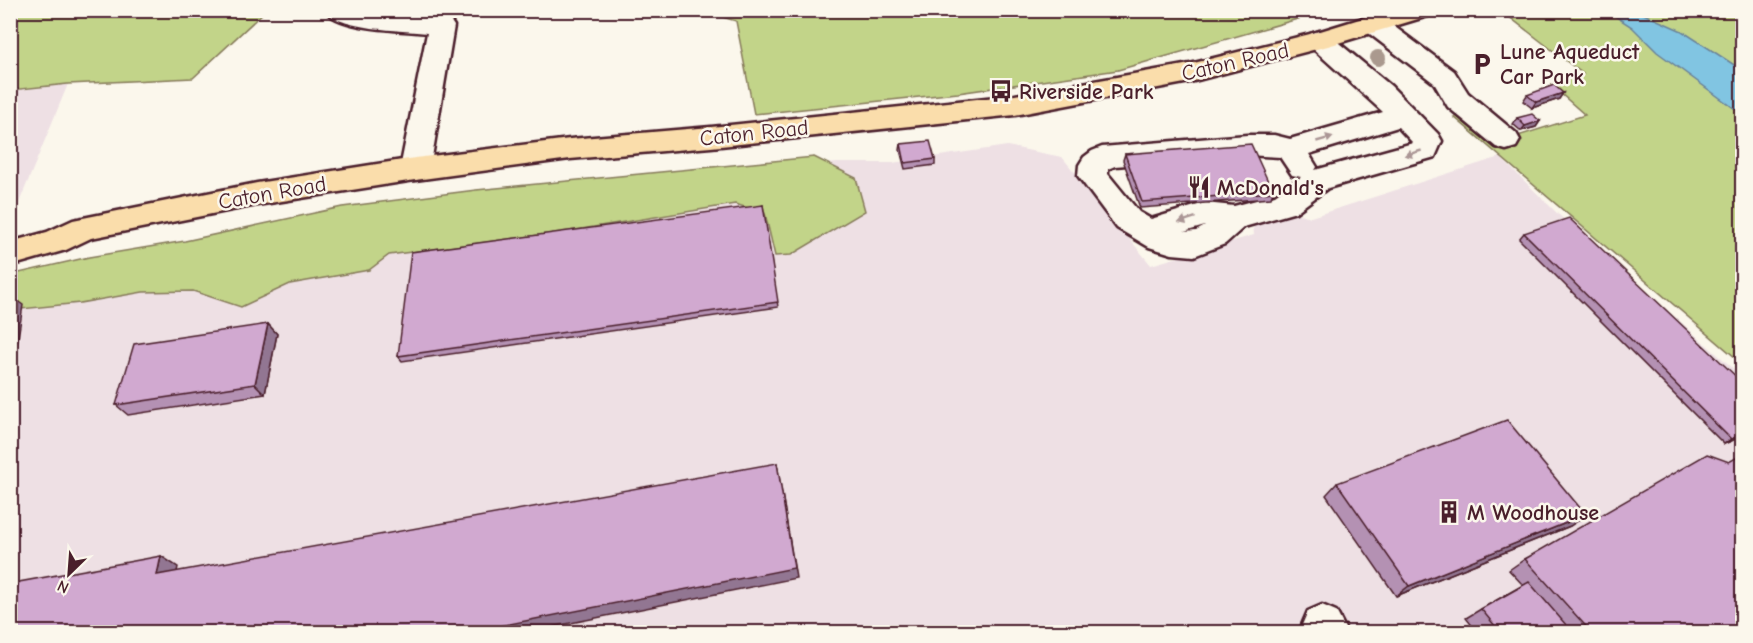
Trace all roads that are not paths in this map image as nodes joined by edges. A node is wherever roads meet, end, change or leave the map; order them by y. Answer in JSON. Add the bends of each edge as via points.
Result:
{"nodes":[{"id":1,"x":336,"y":10,"type":"edge"},
{"id":2,"x":1419,"y":10,"type":"edge"},
{"id":3,"x":1375,"y":25,"type":"junction"},
{"id":4,"x":1319,"y":40,"type":"junction"},
{"id":5,"x":1403,"y":116,"type":"junction"},
{"id":6,"x":1506,"y":140,"type":"dead end"},
{"id":7,"x":1290,"y":149,"type":"junction"},
{"id":8,"x":415,"y":170,"type":"junction"},
{"id":9,"x":1318,"y":180,"type":"junction"},
{"id":10,"x":84,"y":228,"type":"junction"},
{"id":11,"x":10,"y":233,"type":"edge"},
{"id":12,"x":10,"y":254,"type":"edge"}],
"edges":[{"from":1,"to":8,"type":"street","via":[[354,17],[441,26]]},
{"from":2,"to":3,"type":"main road","name":"Caton Road"},
{"from":3,"to":4,"type":"main road","name":"Caton Road"},
{"from":3,"to":6,"type":"street","via":[[1443,77],[1458,100]]},
{"from":4,"to":5,"type":"street"},
{"from":4,"to":8,"type":"main road","name":"Caton Road","via":[[1190,73],[1014,105],[570,149]]},
{"from":7,"to":5,"type":"street","one_way":true},
{"from":5,"to":9,"type":"street","one_way":true,"via":[[1428,141],[1425,150]]},
{"from":7,"to":9,"type":"street","via":[[1306,172]]},
{"from":9,"to":7,"type":"street","one_way":true,"via":[[1284,204],[1234,218],[1221,234],[1184,245],[1166,242],[1128,220],[1094,176],[1094,165],[1102,158],[1247,145]]},
{"from":8,"to":10,"type":"main road","name":"Caton Road","via":[[257,194]]},
{"from":10,"to":11,"type":"main road","name":"Caton Road","via":[[61,224]]},
{"from":10,"to":12,"type":"main road","name":"Caton Road","via":[[55,242]]}]}
